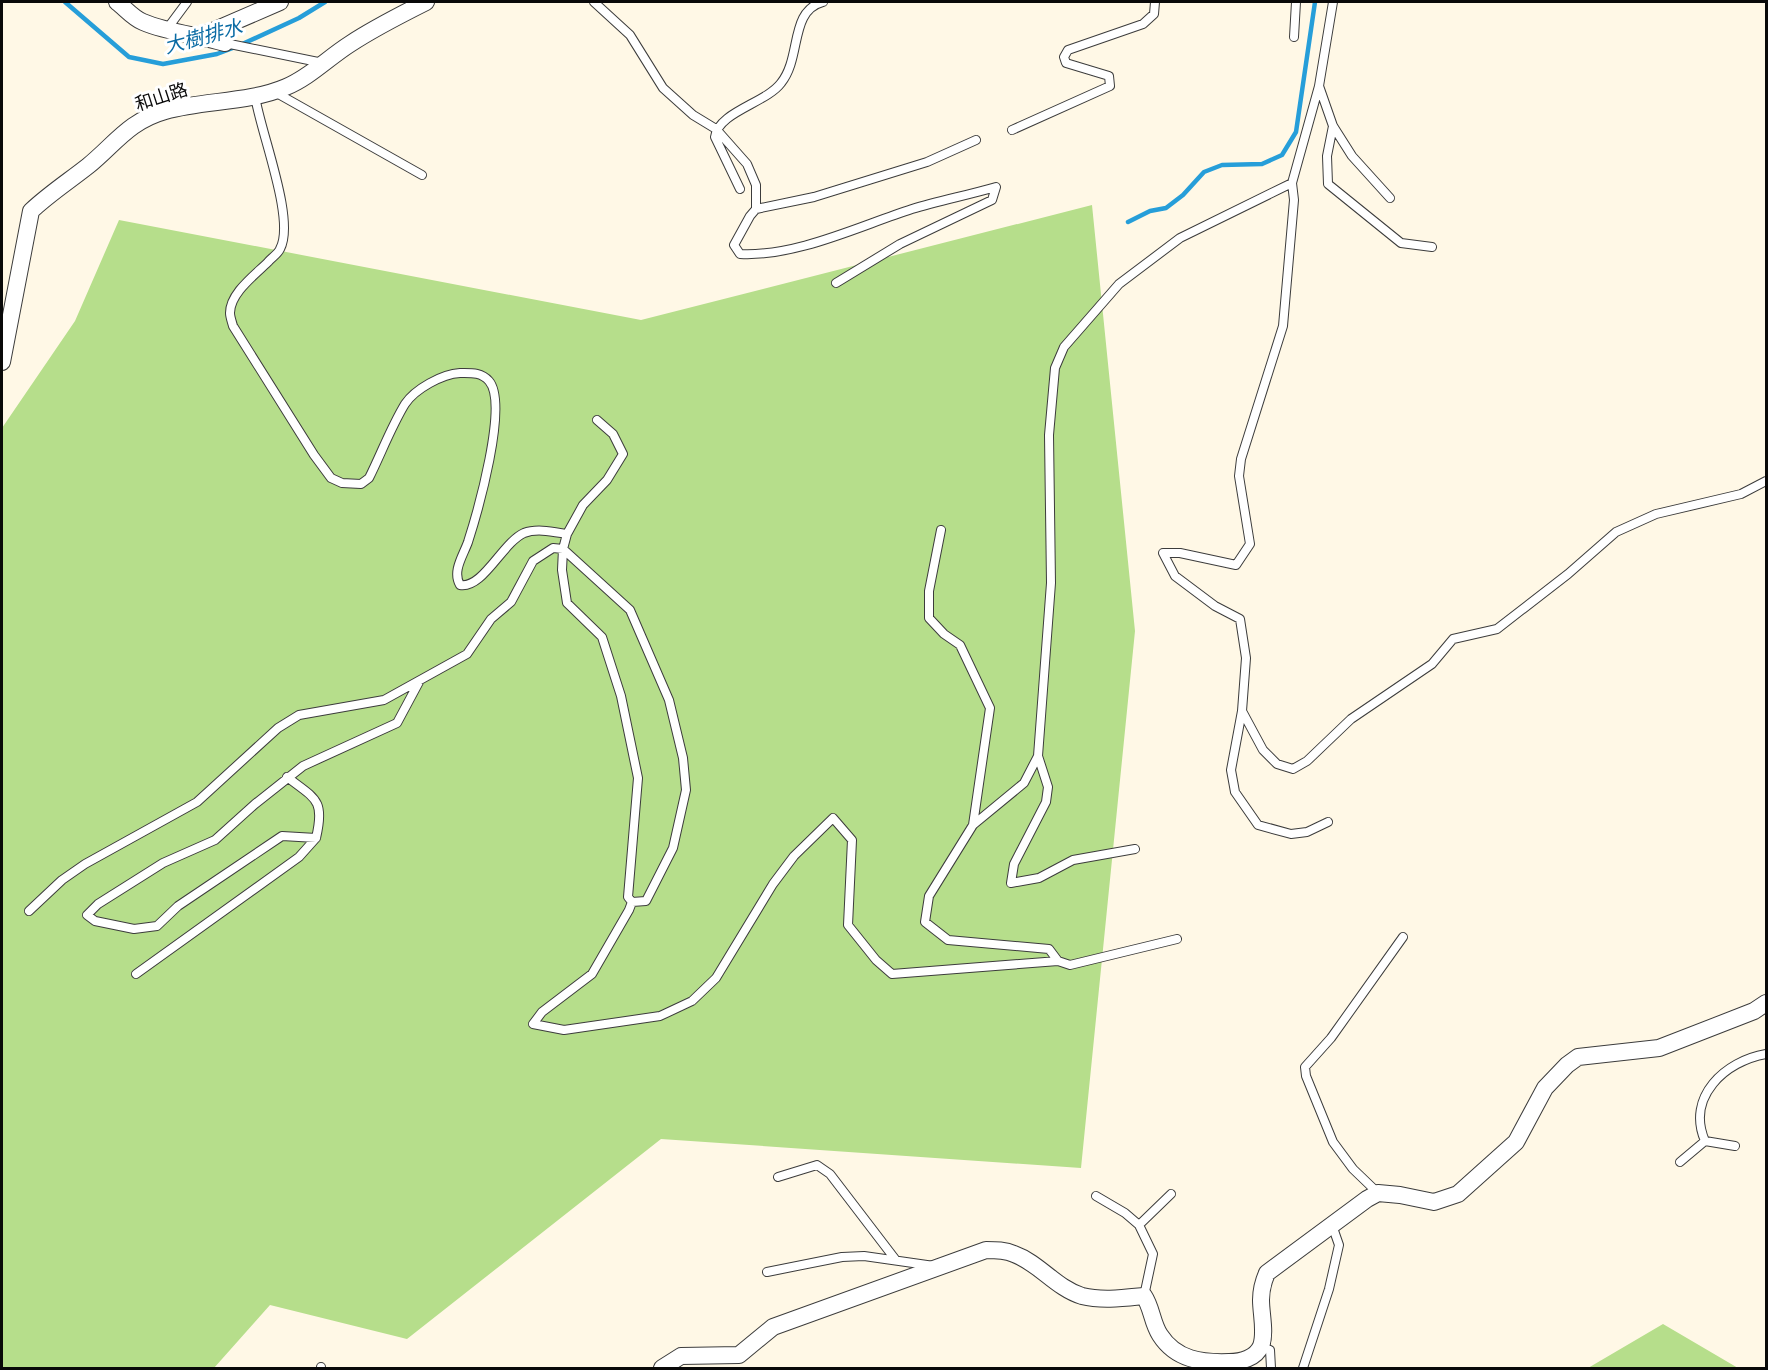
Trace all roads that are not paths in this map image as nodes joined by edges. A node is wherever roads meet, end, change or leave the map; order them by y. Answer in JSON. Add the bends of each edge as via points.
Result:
{"nodes":[{"id":1,"x":117,"y":2,"type":"edge"},
{"id":2,"x":188,"y":2,"type":"edge"},
{"id":3,"x":426,"y":2,"type":"edge"},
{"id":4,"x":594,"y":2,"type":"edge"},
{"id":5,"x":823,"y":2,"type":"edge"},
{"id":6,"x":1155,"y":2,"type":"edge"},
{"id":7,"x":1296,"y":2,"type":"edge"},
{"id":8,"x":1333,"y":2,"type":"edge"},
{"id":9,"x":272,"y":3,"type":"edge"},
{"id":10,"x":167,"y":29,"type":"junction"},
{"id":11,"x":201,"y":36,"type":"junction"},
{"id":12,"x":1294,"y":37,"type":"dead end"},
{"id":13,"x":225,"y":43,"type":"joint"},
{"id":14,"x":324,"y":63,"type":"junction"},
{"id":15,"x":1319,"y":86,"type":"junction"},
{"id":16,"x":272,"y":91,"type":"junction"},
{"id":17,"x":255,"y":96,"type":"junction"},
{"id":18,"x":1333,"y":126,"type":"junction"},
{"id":19,"x":716,"y":129,"type":"junction"},
{"id":20,"x":1012,"y":130,"type":"dead end"},
{"id":21,"x":976,"y":140,"type":"dead end"},
{"id":22,"x":422,"y":175,"type":"dead end"},
{"id":23,"x":1292,"y":183,"type":"junction"},
{"id":24,"x":740,"y":189,"type":"dead end"},
{"id":25,"x":1390,"y":198,"type":"dead end"},
{"id":26,"x":756,"y":209,"type":"junction"},
{"id":27,"x":1432,"y":247,"type":"dead end"},
{"id":28,"x":836,"y":283,"type":"dead end"},
{"id":29,"x":2,"y":362,"type":"edge"},
{"id":30,"x":597,"y":420,"type":"dead end"},
{"id":31,"x":1767,"y":481,"type":"edge"},
{"id":32,"x":940,"y":530,"type":"dead end"},
{"id":33,"x":567,"y":534,"type":"junction"},
{"id":34,"x":563,"y":549,"type":"junction"},
{"id":35,"x":419,"y":682,"type":"junction"},
{"id":36,"x":1242,"y":711,"type":"junction"},
{"id":37,"x":1038,"y":756,"type":"junction"},
{"id":38,"x":287,"y":777,"type":"junction"},
{"id":39,"x":1328,"y":822,"type":"dead end"},
{"id":40,"x":973,"y":825,"type":"junction"},
{"id":41,"x":316,"y":838,"type":"junction"},
{"id":42,"x":1136,"y":849,"type":"dead end"},
{"id":43,"x":632,"y":902,"type":"junction"},
{"id":44,"x":29,"y":911,"type":"dead end"},
{"id":45,"x":1403,"y":937,"type":"dead end"},
{"id":46,"x":1177,"y":939,"type":"dead end"},
{"id":47,"x":1058,"y":961,"type":"junction"},
{"id":48,"x":136,"y":974,"type":"dead end"},
{"id":49,"x":1767,"y":1003,"type":"edge"},
{"id":50,"x":1767,"y":1054,"type":"edge"},
{"id":51,"x":1705,"y":1141,"type":"junction"},
{"id":52,"x":1735,"y":1146,"type":"dead end"},
{"id":53,"x":1680,"y":1162,"type":"dead end"},
{"id":54,"x":778,"y":1177,"type":"dead end"},
{"id":55,"x":1377,"y":1193,"type":"junction"},
{"id":56,"x":1171,"y":1194,"type":"dead end"},
{"id":57,"x":1096,"y":1196,"type":"dead end"},
{"id":58,"x":1139,"y":1225,"type":"junction"},
{"id":59,"x":1332,"y":1225,"type":"junction"},
{"id":60,"x":895,"y":1259,"type":"junction"},
{"id":61,"x":938,"y":1266,"type":"junction"},
{"id":62,"x":767,"y":1272,"type":"dead end"},
{"id":63,"x":1144,"y":1296,"type":"junction"},
{"id":64,"x":1261,"y":1347,"type":"junction"},
{"id":65,"x":662,"y":1368,"type":"edge"},
{"id":66,"x":1270,"y":1368,"type":"edge"},
{"id":67,"x":1303,"y":1368,"type":"edge"}],
"edges":[{"from":1,"to":10,"type":"street","via":[[141,21]]},
{"from":2,"to":10,"type":"lane"},
{"from":3,"to":14,"type":"street","name":"和山路","via":[[361,37]]},
{"from":4,"to":19,"type":"lane","via":[[630,35],[663,88]]},
{"from":5,"to":19,"type":"lane","via":[[806,10],[801,18],[793,61],[780,85]]},
{"from":6,"to":20,"type":"lane","via":[[1154,14],[1143,24],[1068,50],[1064,57],[1066,63],[1109,76],[1110,86]]},
{"from":7,"to":12,"type":"lane"},
{"from":8,"to":15,"type":"lane"},
{"from":9,"to":11,"type":"street"},
{"from":10,"to":11,"type":"street"},
{"from":11,"to":13,"type":"street"},
{"from":13,"to":14,"type":"lane"},
{"from":14,"to":16,"type":"street","name":"和山路","via":[[306,77]]},
{"from":15,"to":18,"type":"lane"},
{"from":15,"to":23,"type":"lane"},
{"from":16,"to":17,"type":"street","name":"和山路"},
{"from":16,"to":22,"type":"lane"},
{"from":17,"to":29,"type":"street","name":"和山路","via":[[163,111],[136,122],[31,212]]},
{"from":17,"to":33,"type":"lane","via":[[285,224],[280,249],[240,290],[230,313],[233,326],[314,455],[331,478],[361,484],[369,478],[406,402],[432,381],[449,374],[477,373],[490,381],[495,395],[494,424],[490,457],[456,578],[460,585],[476,582],[510,542],[525,533]]},
{"from":18,"to":25,"type":"lane","via":[[1352,156]]},
{"from":18,"to":27,"type":"lane","via":[[1327,156],[1328,184],[1401,243]]},
{"from":19,"to":24,"type":"lane","via":[[715,137]]},
{"from":19,"to":26,"type":"lane","via":[[747,164],[756,185]]},
{"from":21,"to":26,"type":"lane","via":[[927,162],[814,197]]},
{"from":23,"to":36,"type":"lane","via":[[1294,200],[1283,326],[1239,476],[1250,544],[1236,565],[1163,553],[1175,576],[1240,619],[1246,658]]},
{"from":23,"to":37,"type":"lane","via":[[1180,238],[1119,284],[1064,347],[1059,358],[1050,435],[1051,582]]},
{"from":26,"to":28,"type":"lane","via":[[734,245],[740,254],[759,255],[809,244],[914,208],[996,188],[992,200],[900,244]]},
{"from":30,"to":33,"type":"lane","via":[[613,434],[623,454],[607,480],[583,505]]},
{"from":31,"to":36,"type":"lane","via":[[1741,494],[1656,514],[1616,532],[1569,574],[1497,628],[1453,639],[1432,664],[1351,719],[1293,769],[1277,764],[1263,750]]},
{"from":32,"to":40,"type":"lane","via":[[928,591],[929,618],[960,645],[990,708]]},
{"from":33,"to":34,"type":"lane"},
{"from":34,"to":35,"type":"lane","via":[[553,548],[533,561],[511,602],[491,619],[467,654]]},
{"from":34,"to":43,"type":"lane","via":[[567,603],[602,637],[621,696],[638,778],[628,897]]},
{"from":34,"to":43,"type":"lane","via":[[630,610],[669,700],[683,758],[686,790],[674,848],[646,901]]},
{"from":35,"to":38,"type":"lane","via":[[397,723]]},
{"from":35,"to":44,"type":"lane","via":[[384,700],[299,715],[278,728],[197,802],[85,864]]},
{"from":36,"to":39,"type":"lane","via":[[1230,770],[1235,792],[1258,825],[1291,834],[1307,832]]},
{"from":37,"to":40,"type":"lane","via":[[1024,783]]},
{"from":37,"to":42,"type":"lane","via":[[1048,787],[1046,802],[1014,864],[1011,883],[1039,878],[1073,860]]},
{"from":38,"to":41,"type":"lane","via":[[315,798],[321,817]]},
{"from":38,"to":41,"type":"lane","via":[[215,840],[163,863],[87,915],[94,921],[134,929],[157,926],[178,906],[282,836]]},
{"from":40,"to":47,"type":"lane","via":[[929,896],[925,922],[948,940],[1049,949]]},
{"from":41,"to":48,"type":"lane","via":[[299,857]]},
{"from":43,"to":47,"type":"lane","via":[[592,974],[542,1012],[533,1024],[564,1030],[660,1016],[692,1002],[716,978],[794,856],[833,818],[852,840],[848,925],[892,974]]},
{"from":45,"to":55,"type":"lane","via":[[1331,1038],[1305,1067],[1333,1142]]},
{"from":46,"to":47,"type":"lane","via":[[1071,965]]},
{"from":49,"to":55,"type":"street","via":[[1659,1048],[1578,1057],[1545,1088],[1516,1142],[1458,1194],[1434,1202]]},
{"from":50,"to":51,"type":"lane","via":[[1728,1069],[1714,1081],[1702,1100],[1700,1130]]},
{"from":51,"to":52,"type":"lane"},
{"from":51,"to":53,"type":"lane"},
{"from":54,"to":60,"type":"lane","via":[[817,1165],[830,1174]]},
{"from":55,"to":59,"type":"street"},
{"from":56,"to":58,"type":"lane"},
{"from":57,"to":58,"type":"lane"},
{"from":58,"to":63,"type":"lane","via":[[1153,1254]]},
{"from":59,"to":64,"type":"street","via":[[1267,1273],[1262,1285]]},
{"from":59,"to":67,"type":"lane","via":[[1339,1245]]},
{"from":60,"to":61,"type":"lane"},
{"from":60,"to":62,"type":"lane","via":[[842,1257]]},
{"from":61,"to":63,"type":"street","via":[[986,1250],[1002,1250],[1016,1254],[1081,1295],[1098,1299]]},
{"from":61,"to":65,"type":"street","via":[[773,1327],[738,1358],[681,1356]]},
{"from":63,"to":64,"type":"street","via":[[1159,1334],[1186,1359],[1238,1362],[1254,1356]]},
{"from":64,"to":66,"type":"lane","via":[[1270,1350]]}]}
